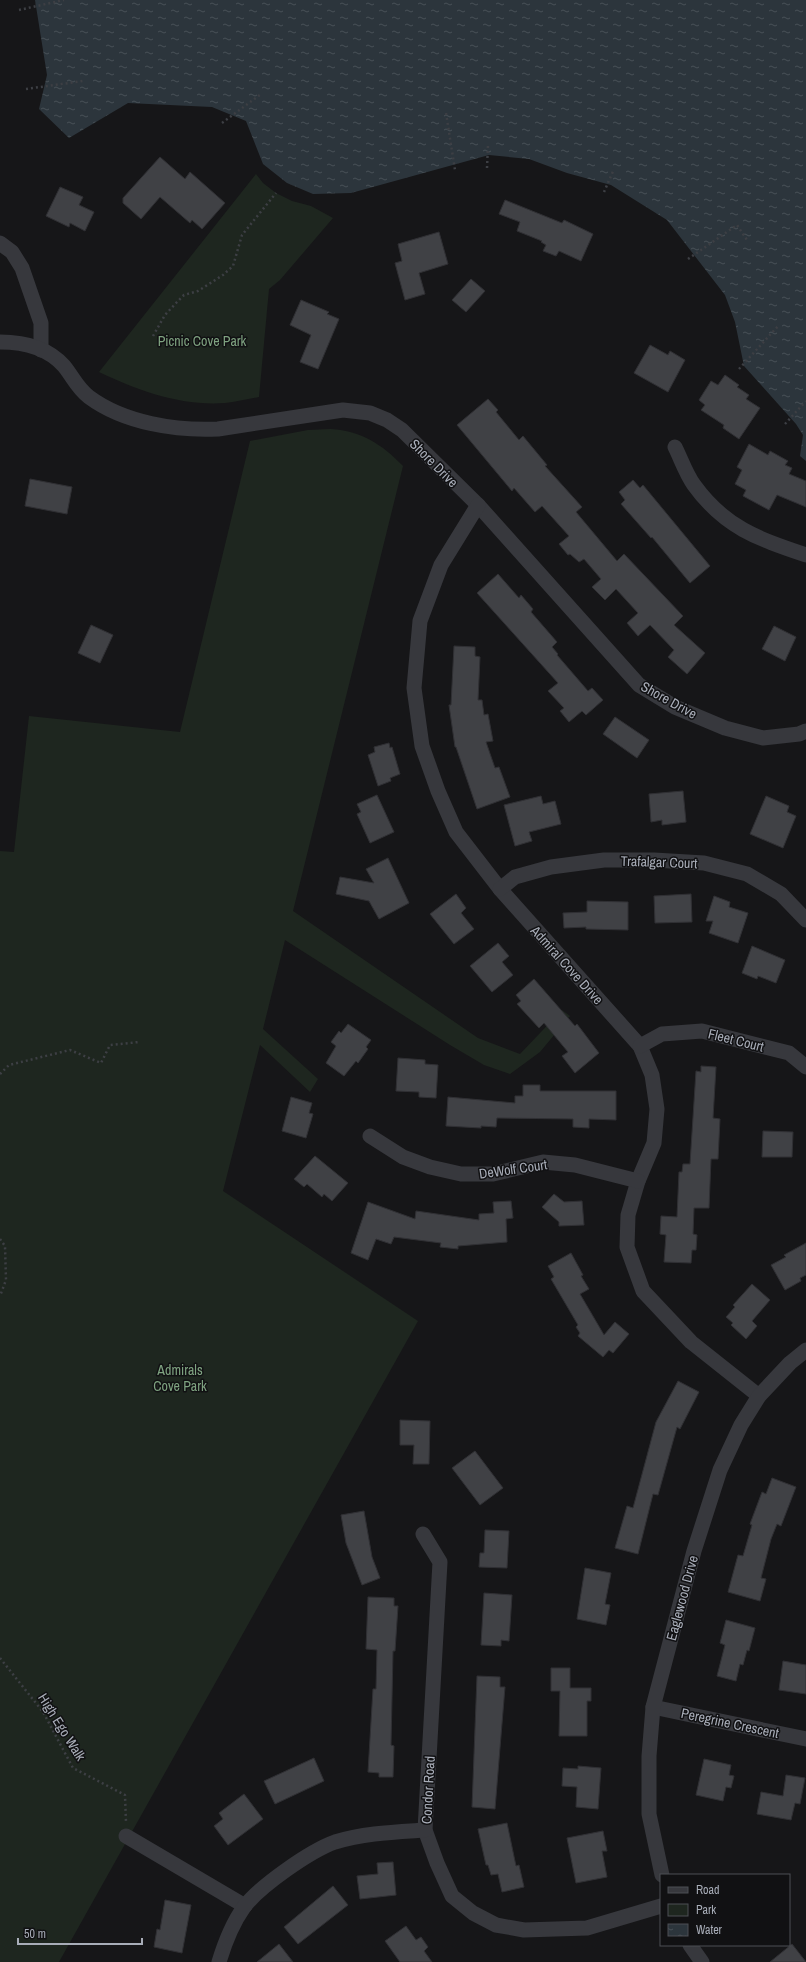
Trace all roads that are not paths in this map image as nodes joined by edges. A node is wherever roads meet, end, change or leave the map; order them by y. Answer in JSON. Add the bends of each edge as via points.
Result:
{"nodes":[{"id":1,"x":0,"y":243,"type":"edge"},
{"id":2,"x":0,"y":342,"type":"edge"},
{"id":3,"x":41,"y":350,"type":"junction"},
{"id":4,"x":675,"y":447,"type":"dead end"},
{"id":5,"x":478,"y":505,"type":"junction"},
{"id":6,"x":806,"y":556,"type":"edge"},
{"id":7,"x":806,"y":731,"type":"edge"},
{"id":8,"x":500,"y":889,"type":"junction"},
{"id":9,"x":806,"y":920,"type":"edge"},
{"id":10,"x":640,"y":1046,"type":"junction"},
{"id":11,"x":806,"y":1067,"type":"edge"},
{"id":12,"x":370,"y":1136,"type":"dead end"},
{"id":13,"x":638,"y":1181,"type":"junction"},
{"id":14,"x":806,"y":1350,"type":"edge"},
{"id":15,"x":760,"y":1396,"type":"junction"},
{"id":16,"x":423,"y":1534,"type":"dead end"},
{"id":17,"x":653,"y":1707,"type":"junction"},
{"id":18,"x":806,"y":1739,"type":"edge"},
{"id":19,"x":425,"y":1830,"type":"junction"},
{"id":20,"x":126,"y":1836,"type":"road end"},
{"id":21,"x":662,"y":1874,"type":"edge"},
{"id":22,"x":245,"y":1906,"type":"junction"},
{"id":23,"x":660,"y":1906,"type":"edge"},
{"id":24,"x":691,"y":1946,"type":"edge"},
{"id":25,"x":219,"y":1962,"type":"edge"},
{"id":26,"x":702,"y":1962,"type":"edge"}],
"edges":[{"from":1,"to":3,"type":"street","via":[[12,252],[22,268],[41,323]]},
{"from":2,"to":3,"type":"street","name":"Shore Drive","via":[[21,343]]},
{"from":3,"to":5,"type":"street","name":"Shore Drive","via":[[63,365],[77,386],[93,400],[136,419],[166,427],[218,429],[343,410],[370,413],[402,430]]},
{"from":4,"to":6,"type":"street","via":[[694,485],[724,519],[760,540]]},
{"from":5,"to":7,"type":"street","name":"Shore Drive","via":[[639,685],[675,707],[725,728],[763,738]]},
{"from":5,"to":8,"type":"street","name":"Admiral Cove Drive","via":[[441,565],[420,621],[414,688],[422,746],[438,790],[456,832]]},
{"from":8,"to":9,"type":"street","name":"Trafalgar Court","via":[[515,877],[551,867],[604,860],[704,863],[747,874],[782,894]]},
{"from":8,"to":10,"type":"street","name":"Admiral Cove Drive"},
{"from":10,"to":11,"type":"street","name":"Fleet Court","via":[[662,1034],[702,1031],[789,1053]]},
{"from":10,"to":13,"type":"street","name":"Admiral Cove Drive","via":[[652,1075],[657,1108],[654,1143]]},
{"from":12,"to":13,"type":"street","name":"DeWolf Court","via":[[403,1157],[430,1167],[461,1174],[493,1174],[543,1162],[575,1165]]},
{"from":13,"to":15,"type":"street","name":"Admiral Cove Drive","via":[[628,1215],[627,1247],[643,1291],[691,1342]]},
{"from":14,"to":15,"type":"street","name":"Eaglewood Drive","via":[[790,1363]]},
{"from":15,"to":17,"type":"street","name":"Eaglewood Drive","via":[[741,1425],[720,1470],[694,1551]]},
{"from":16,"to":19,"type":"street","name":"Condor Road","via":[[440,1562]]},
{"from":17,"to":18,"type":"street","name":"Peregrine Crescent"},
{"from":17,"to":21,"type":"street","name":"Eaglewood Drive","via":[[649,1756],[649,1814]]},
{"from":19,"to":22,"type":"street","via":[[366,1835],[334,1842],[292,1865]]},
{"from":19,"to":23,"type":"street","name":"Condor Road","via":[[452,1896],[473,1913],[496,1925],[524,1930],[587,1928]]},
{"from":20,"to":22,"type":"street"},
{"from":22,"to":25,"type":"street","via":[[228,1936]]},
{"from":24,"to":26,"type":"street"}]}
